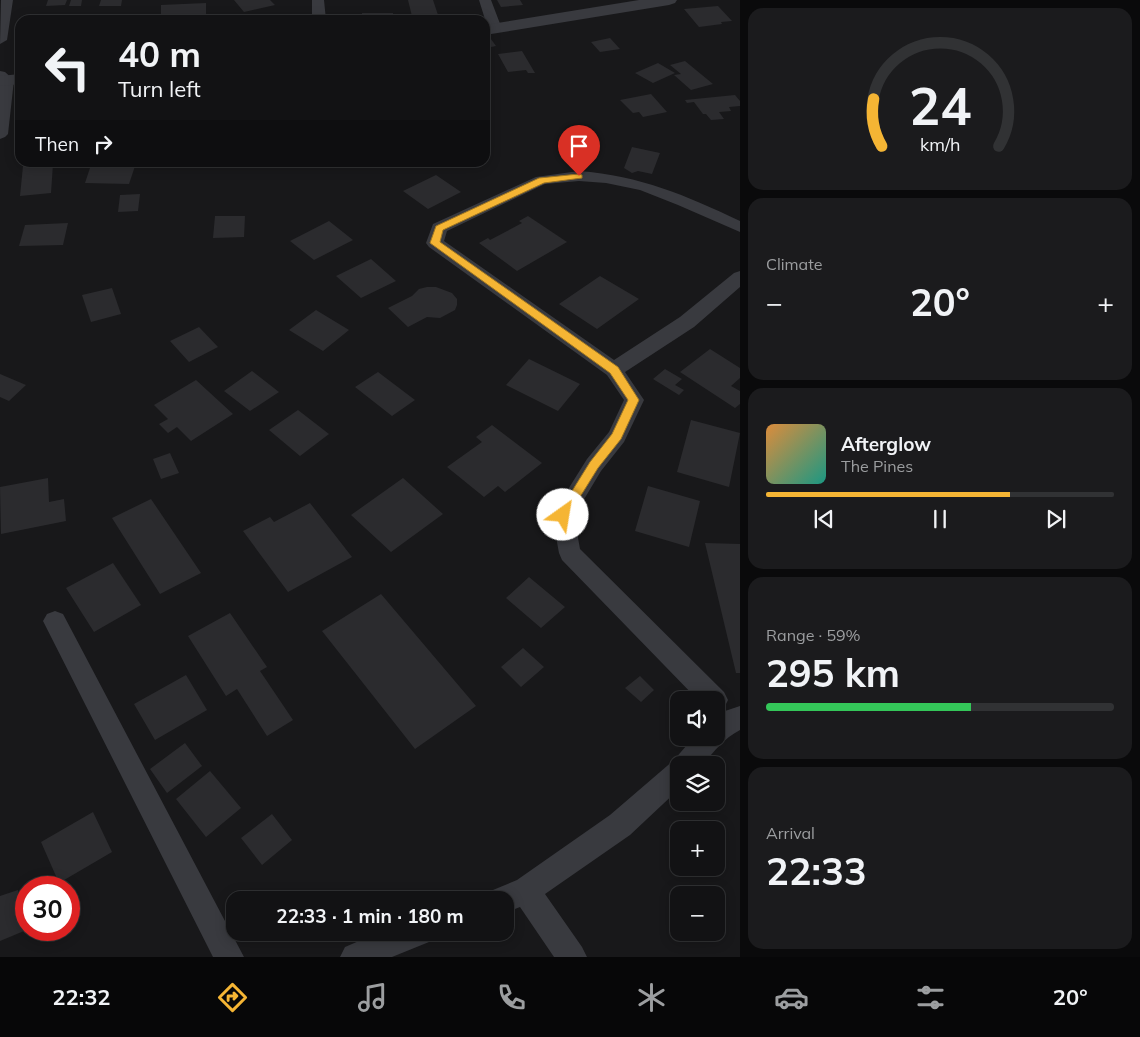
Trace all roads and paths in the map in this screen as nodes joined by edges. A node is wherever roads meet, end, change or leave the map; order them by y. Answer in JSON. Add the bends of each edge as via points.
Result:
{"nodes":[{"id":1,"x":7,"y":0,"type":"edge"},
{"id":2,"x":318,"y":0,"type":"edge"},
{"id":3,"x":485,"y":0,"type":"edge"},
{"id":4,"x":669,"y":0,"type":"edge"},
{"id":5,"x":319,"y":15,"type":"edge"},
{"id":6,"x":488,"y":15,"type":"edge"},
{"id":7,"x":490,"y":29,"type":"edge"},
{"id":8,"x":0,"y":40,"type":"edge"},
{"id":9,"x":7,"y":79,"type":"edge"},
{"id":10,"x":0,"y":134,"type":"edge"},
{"id":11,"x":740,"y":227,"type":"edge"},
{"id":12,"x":740,"y":277,"type":"edge"},
{"id":13,"x":614,"y":370,"type":"junction"},
{"id":14,"x":55,"y":621,"type":"dead end"},
{"id":15,"x":707,"y":691,"type":"edge"},
{"id":16,"x":702,"y":746,"type":"edge"},
{"id":17,"x":693,"y":756,"type":"edge"},
{"id":18,"x":670,"y":779,"type":"edge"},
{"id":19,"x":515,"y":896,"type":"edge"},
{"id":20,"x":396,"y":941,"type":"edge"},
{"id":21,"x":229,"y":957,"type":"edge"},
{"id":22,"x":356,"y":957,"type":"edge"},
{"id":23,"x":572,"y":957,"type":"edge"}],
"edges":[{"from":1,"to":8,"type":"street"},
{"from":2,"to":5,"type":"street"},
{"from":3,"to":6,"type":"street"},
{"from":4,"to":7,"type":"street"},
{"from":9,"to":10,"type":"street"},
{"from":11,"to":13,"type":"street","via":[[644,186],[579,176],[542,180],[439,228],[435,243]]},
{"from":12,"to":13,"type":"street","via":[[687,322]]},
{"from":13,"to":15,"type":"street","via":[[634,400],[617,436],[594,465],[563,515],[570,553]]},
{"from":14,"to":21,"type":"street"},
{"from":16,"to":17,"type":"street"},
{"from":18,"to":19,"type":"street","via":[[620,825]]},
{"from":19,"to":23,"type":"street"},
{"from":20,"to":22,"type":"street"}]}
